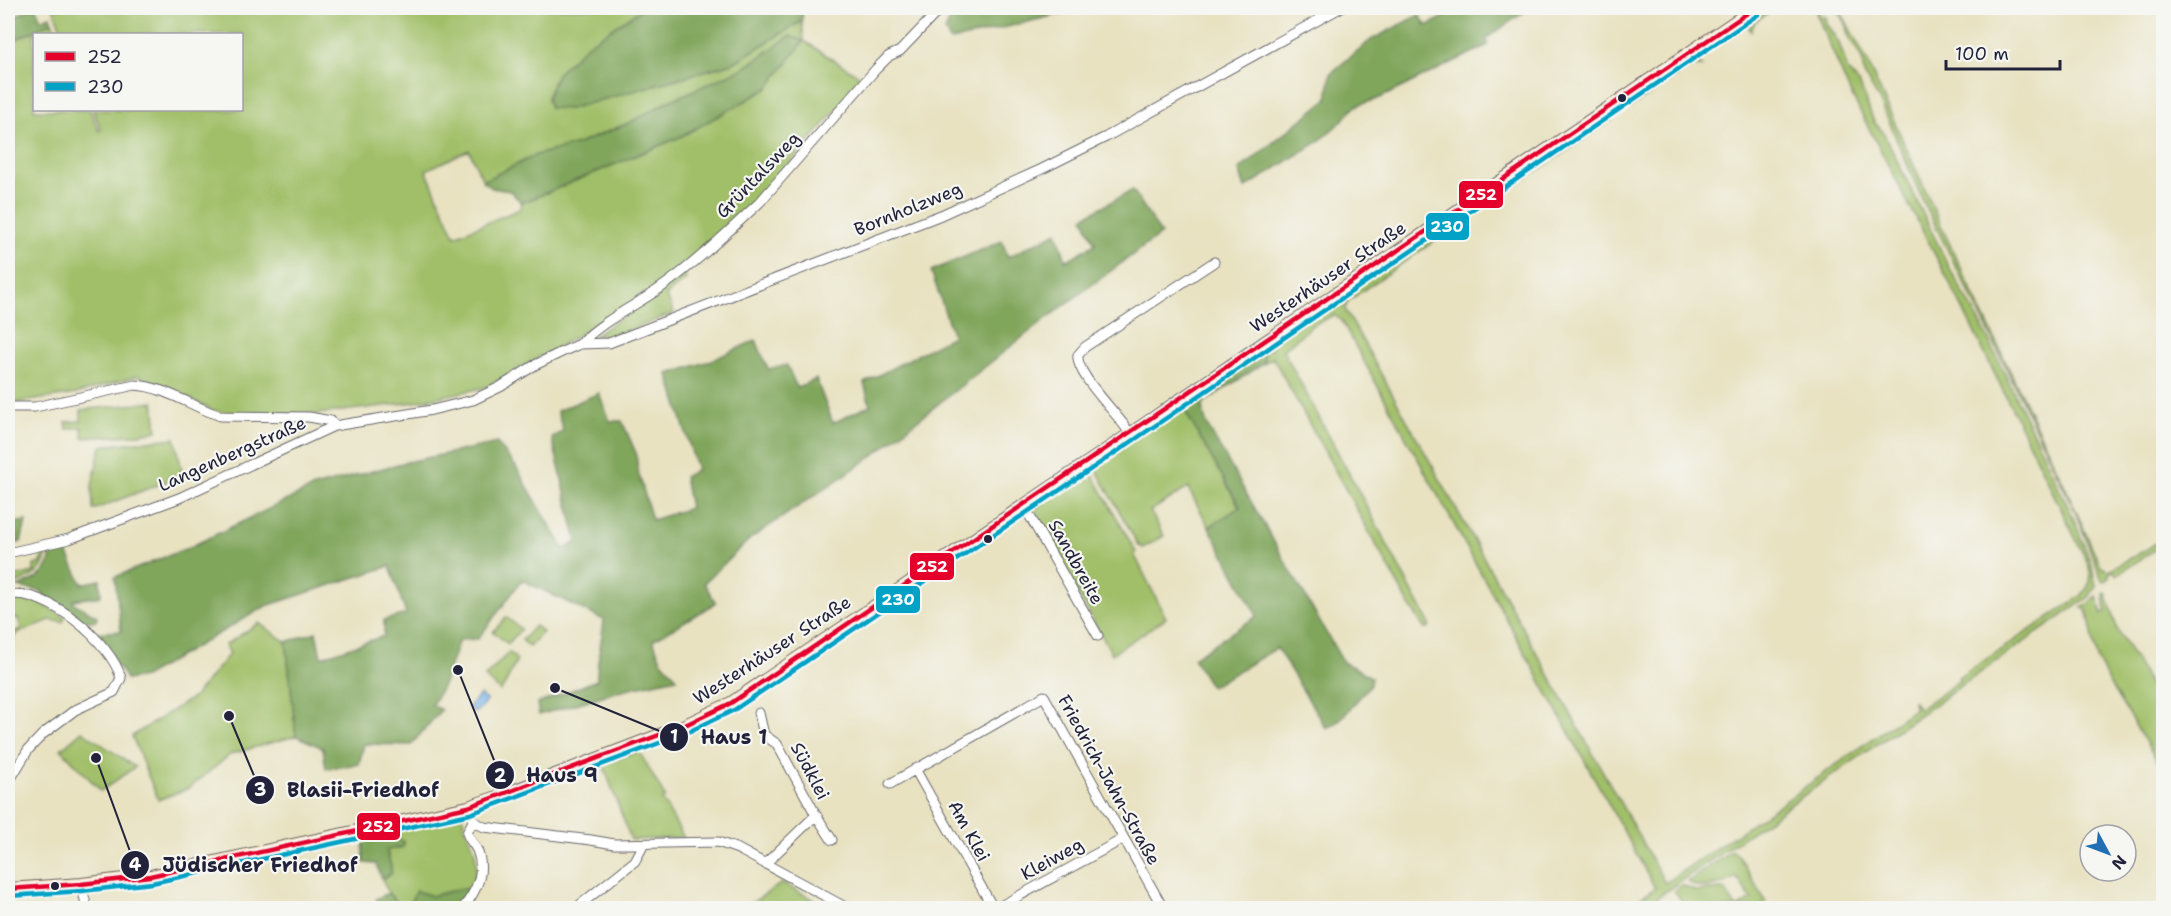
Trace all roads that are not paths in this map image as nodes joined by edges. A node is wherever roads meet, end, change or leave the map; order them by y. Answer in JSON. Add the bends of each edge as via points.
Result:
{"nodes":[{"id":1,"x":941,"y":8,"type":"edge"},
{"id":2,"x":1340,"y":8,"type":"edge"},
{"id":3,"x":1755,"y":8,"type":"edge"},
{"id":4,"x":1214,"y":262,"type":"dead end"},
{"id":5,"x":580,"y":344,"type":"junction"},
{"id":6,"x":473,"y":400,"type":"joint"},
{"id":7,"x":8,"y":407,"type":"edge"},
{"id":8,"x":334,"y":426,"type":"junction"},
{"id":9,"x":1130,"y":434,"type":"junction"},
{"id":10,"x":1024,"y":506,"type":"junction"},
{"id":11,"x":8,"y":553,"type":"edge"},
{"id":12,"x":8,"y":595,"type":"edge"},
{"id":13,"x":1098,"y":636,"type":"dead end"},
{"id":14,"x":759,"y":713,"type":"dead end"},
{"id":15,"x":915,"y":769,"type":"junction"},
{"id":16,"x":8,"y":783,"type":"edge"},
{"id":17,"x":890,"y":784,"type":"dead end"},
{"id":18,"x":468,"y":807,"type":"junction"},
{"id":19,"x":816,"y":815,"type":"junction"},
{"id":20,"x":473,"y":821,"type":"junction"},
{"id":21,"x":1123,"y":839,"type":"junction"},
{"id":22,"x":832,"y":840,"type":"dead end"},
{"id":23,"x":644,"y":844,"type":"junction"},
{"id":24,"x":765,"y":864,"type":"junction"},
{"id":25,"x":81,"y":884,"type":"junction"},
{"id":26,"x":8,"y":889,"type":"edge"},
{"id":27,"x":87,"y":909,"type":"edge"},
{"id":28,"x":463,"y":909,"type":"edge"},
{"id":29,"x":576,"y":909,"type":"edge"},
{"id":30,"x":847,"y":909,"type":"edge"},
{"id":31,"x":995,"y":909,"type":"edge"},
{"id":32,"x":1163,"y":909,"type":"edge"}],
"edges":[{"from":1,"to":5,"type":"street","name":"Grüntalsweg","via":[[900,51],[876,69],[739,222],[687,268]]},
{"from":2,"to":5,"type":"street","name":"Bornholzweg","via":[[1106,137],[951,210],[609,343]]},
{"from":3,"to":9,"type":"main road","name":"Westerhäuser Straße"},
{"from":4,"to":9,"type":"street","via":[[1078,355],[1078,364]]},
{"from":5,"to":6,"type":"street","name":"Bornholzweg"},
{"from":6,"to":8,"type":"street","name":"Langenbergstraße"},
{"from":7,"to":8,"type":"street","via":[[34,407],[142,385],[221,416],[309,417],[331,421]]},
{"from":8,"to":11,"type":"street","name":"Langenbergstraße","via":[[179,498],[69,539]]},
{"from":9,"to":10,"type":"main road","name":"Westerhäuser Straße"},
{"from":10,"to":13,"type":"street","name":"Sandbreite"},
{"from":10,"to":18,"type":"main road","name":"Westerhäuser Straße","via":[[731,703],[683,726]]},
{"from":12,"to":16,"type":"street","via":[[37,599],[59,609],[113,660],[121,678],[114,692],[75,710],[43,734]]},
{"from":14,"to":19,"type":"street","name":"Südklei","via":[[764,735],[777,744]]},
{"from":15,"to":17,"type":"street","name":"Friedrich-Jahn-Straße"},
{"from":15,"to":21,"type":"street","name":"Friedrich-Jahn-Straße","via":[[1044,696]]},
{"from":15,"to":31,"type":"street","name":"Am Klei"},
{"from":18,"to":20,"type":"street"},
{"from":18,"to":25,"type":"main road","name":"Westerhäuser Straße","via":[[150,876]]},
{"from":19,"to":22,"type":"street","name":"Südklei"},
{"from":19,"to":24,"type":"street","name":"Südklei"},
{"from":20,"to":23,"type":"street","via":[[484,827],[614,844]]},
{"from":20,"to":28,"type":"street","via":[[467,833],[476,850],[480,877]]},
{"from":21,"to":31,"type":"street","name":"Kleiweg"},
{"from":21,"to":32,"type":"street","name":"Friedrich-Jahn-Straße"},
{"from":23,"to":24,"type":"street","via":[[718,842]]},
{"from":23,"to":29,"type":"street","via":[[635,861]]},
{"from":24,"to":30,"type":"street"},
{"from":25,"to":26,"type":"main road","name":"Westerhäuser Straße"},
{"from":25,"to":27,"type":"street"}]}
